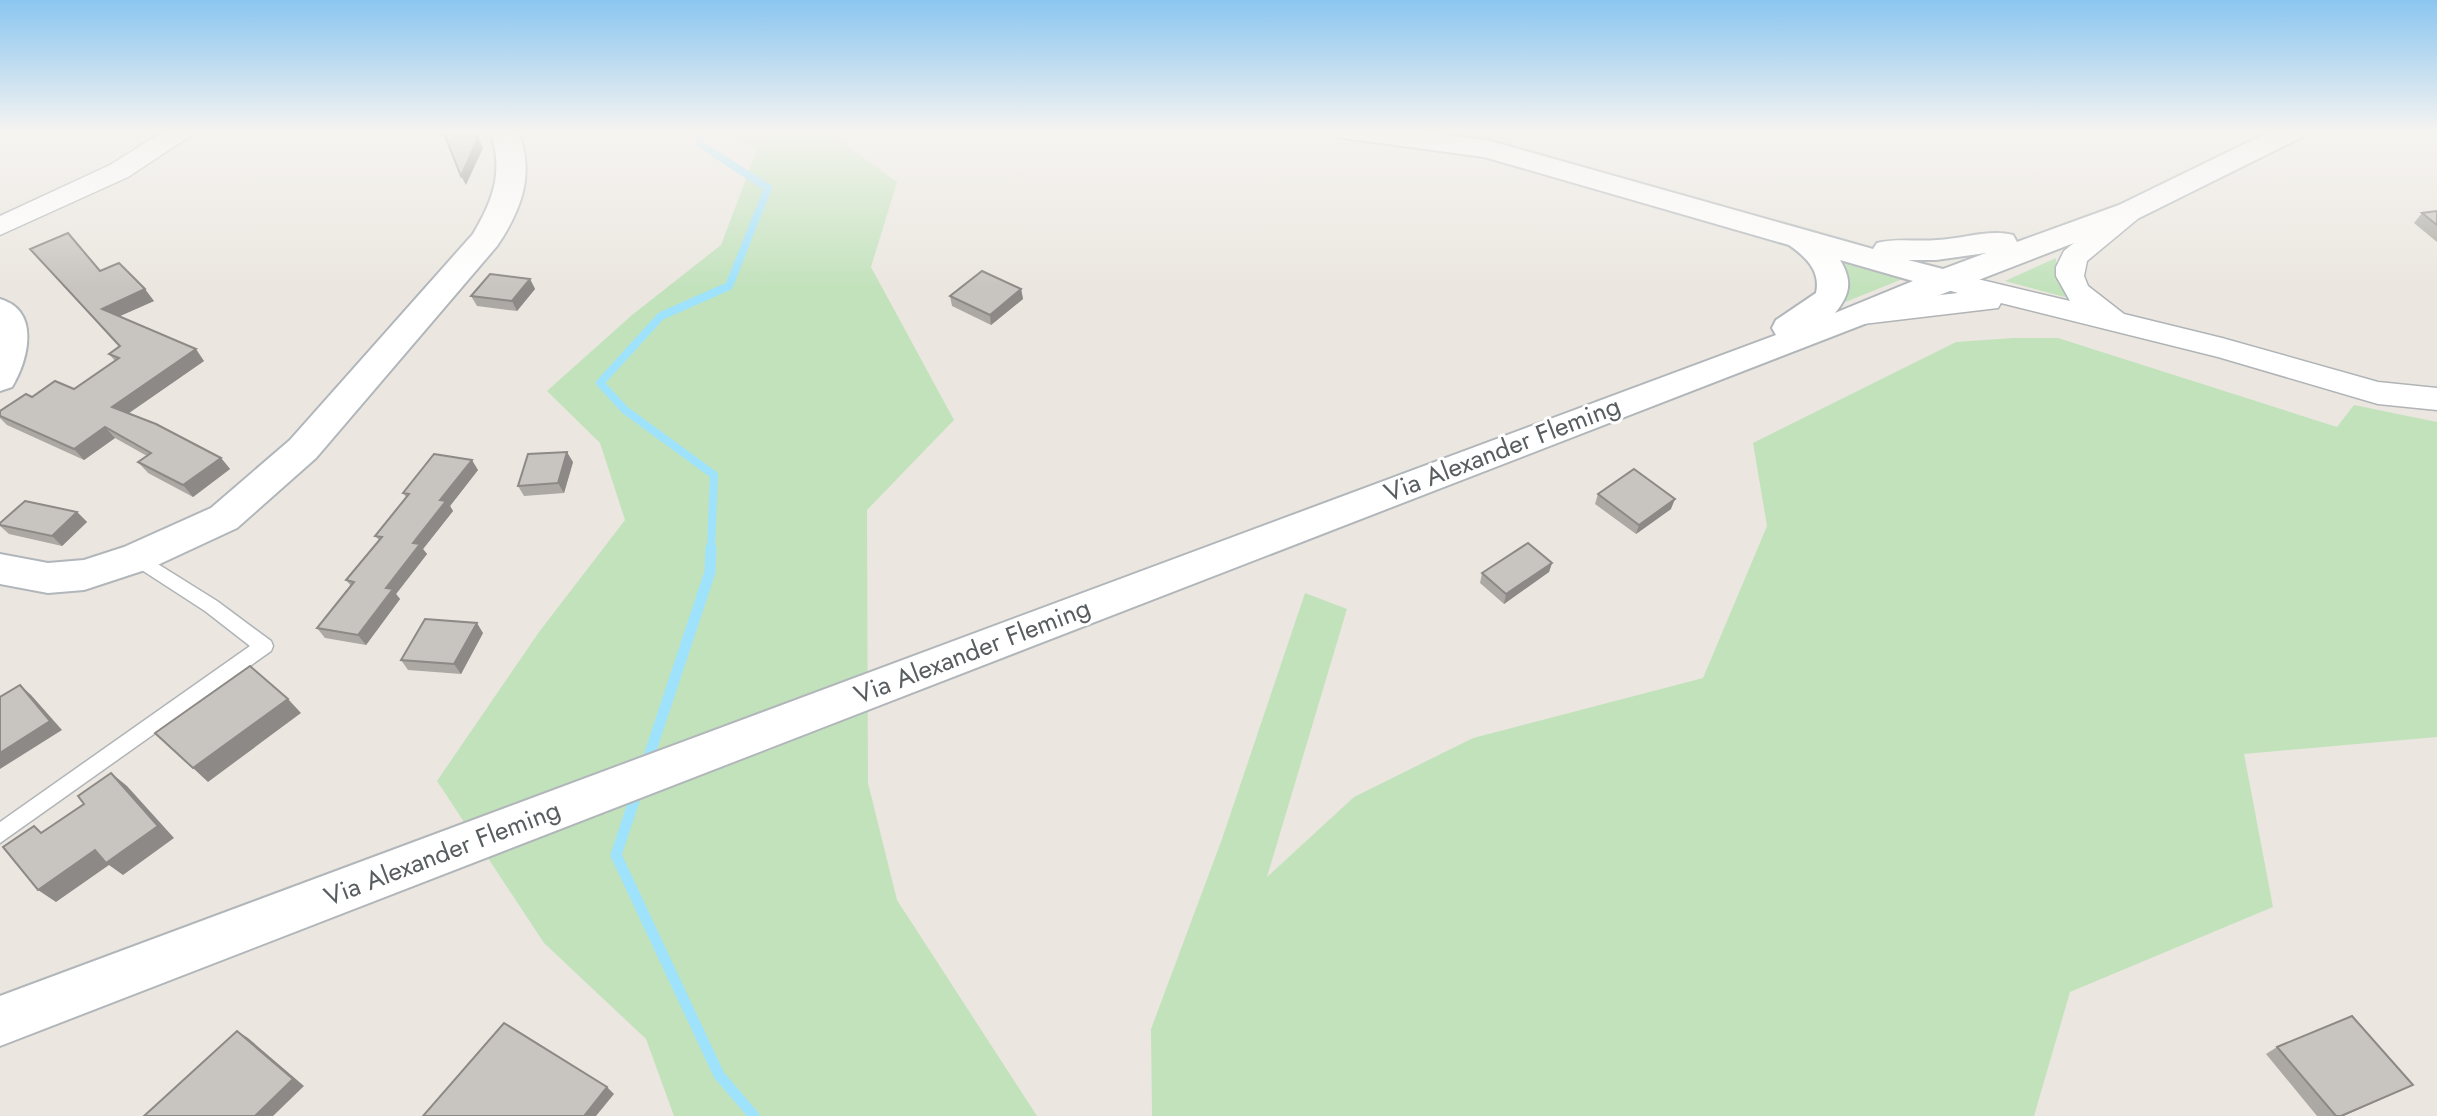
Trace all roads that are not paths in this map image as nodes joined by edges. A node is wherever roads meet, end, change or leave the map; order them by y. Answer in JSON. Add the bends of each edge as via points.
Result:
{"nodes":[{"id":1,"x":95,"y":183,"type":"edge"},
{"id":2,"x":512,"y":183,"type":"edge"},
{"id":3,"x":1608,"y":183,"type":"edge"},
{"id":4,"x":2185,"y":183,"type":"edge"},
{"id":5,"x":2117,"y":216,"type":"junction"},
{"id":6,"x":0,"y":228,"type":"edge"},
{"id":7,"x":1796,"y":236,"type":"junction"},
{"id":8,"x":1944,"y":280,"type":"junction"},
{"id":9,"x":0,"y":310,"type":"edge"},
{"id":10,"x":2069,"y":310,"type":"junction"},
{"id":11,"x":1863,"y":314,"type":"junction"},
{"id":12,"x":2140,"y":328,"type":"junction"},
{"id":13,"x":1737,"y":360,"type":"junction"},
{"id":14,"x":0,"y":379,"type":"edge"},
{"id":15,"x":2437,"y":399,"type":"edge"},
{"id":16,"x":137,"y":558,"type":"junction"},
{"id":17,"x":0,"y":569,"type":"edge"},
{"id":18,"x":0,"y":834,"type":"edge"},
{"id":19,"x":0,"y":1021,"type":"edge"}],
"edges":[{"from":1,"to":6,"type":"street"},
{"from":2,"to":16,"type":"main road","via":[[486,239],[303,449],[224,518]]},
{"from":3,"to":7,"type":"main road"},
{"from":4,"to":5,"type":"main road"},
{"from":5,"to":7,"type":"main road","via":[[1993,243],[1936,250],[1888,251]]},
{"from":5,"to":8,"type":"main road","name":"Via Alexander Fleming"},
{"from":5,"to":12,"type":"street","via":[[2074,257],[2069,274],[2086,300],[2109,316]]},
{"from":7,"to":8,"type":"main road"},
{"from":7,"to":13,"type":"main road","via":[[1818,252],[1831,271],[1830,298]]},
{"from":8,"to":10,"type":"street"},
{"from":8,"to":11,"type":"main road","name":"Via Alexander Fleming"},
{"from":9,"to":14,"type":"main road","via":[[9,319],[13,344]]},
{"from":10,"to":11,"type":"street","via":[[1997,301]]},
{"from":10,"to":12,"type":"street"},
{"from":11,"to":13,"type":"main road","name":"Via Alexander Fleming"},
{"from":12,"to":15,"type":"street","via":[[2378,393]]},
{"from":13,"to":19,"type":"main road","name":"Via Alexander Fleming"},
{"from":16,"to":17,"type":"main road","via":[[83,575],[48,578]]},
{"from":16,"to":18,"type":"lane","via":[[264,646]]}]}
